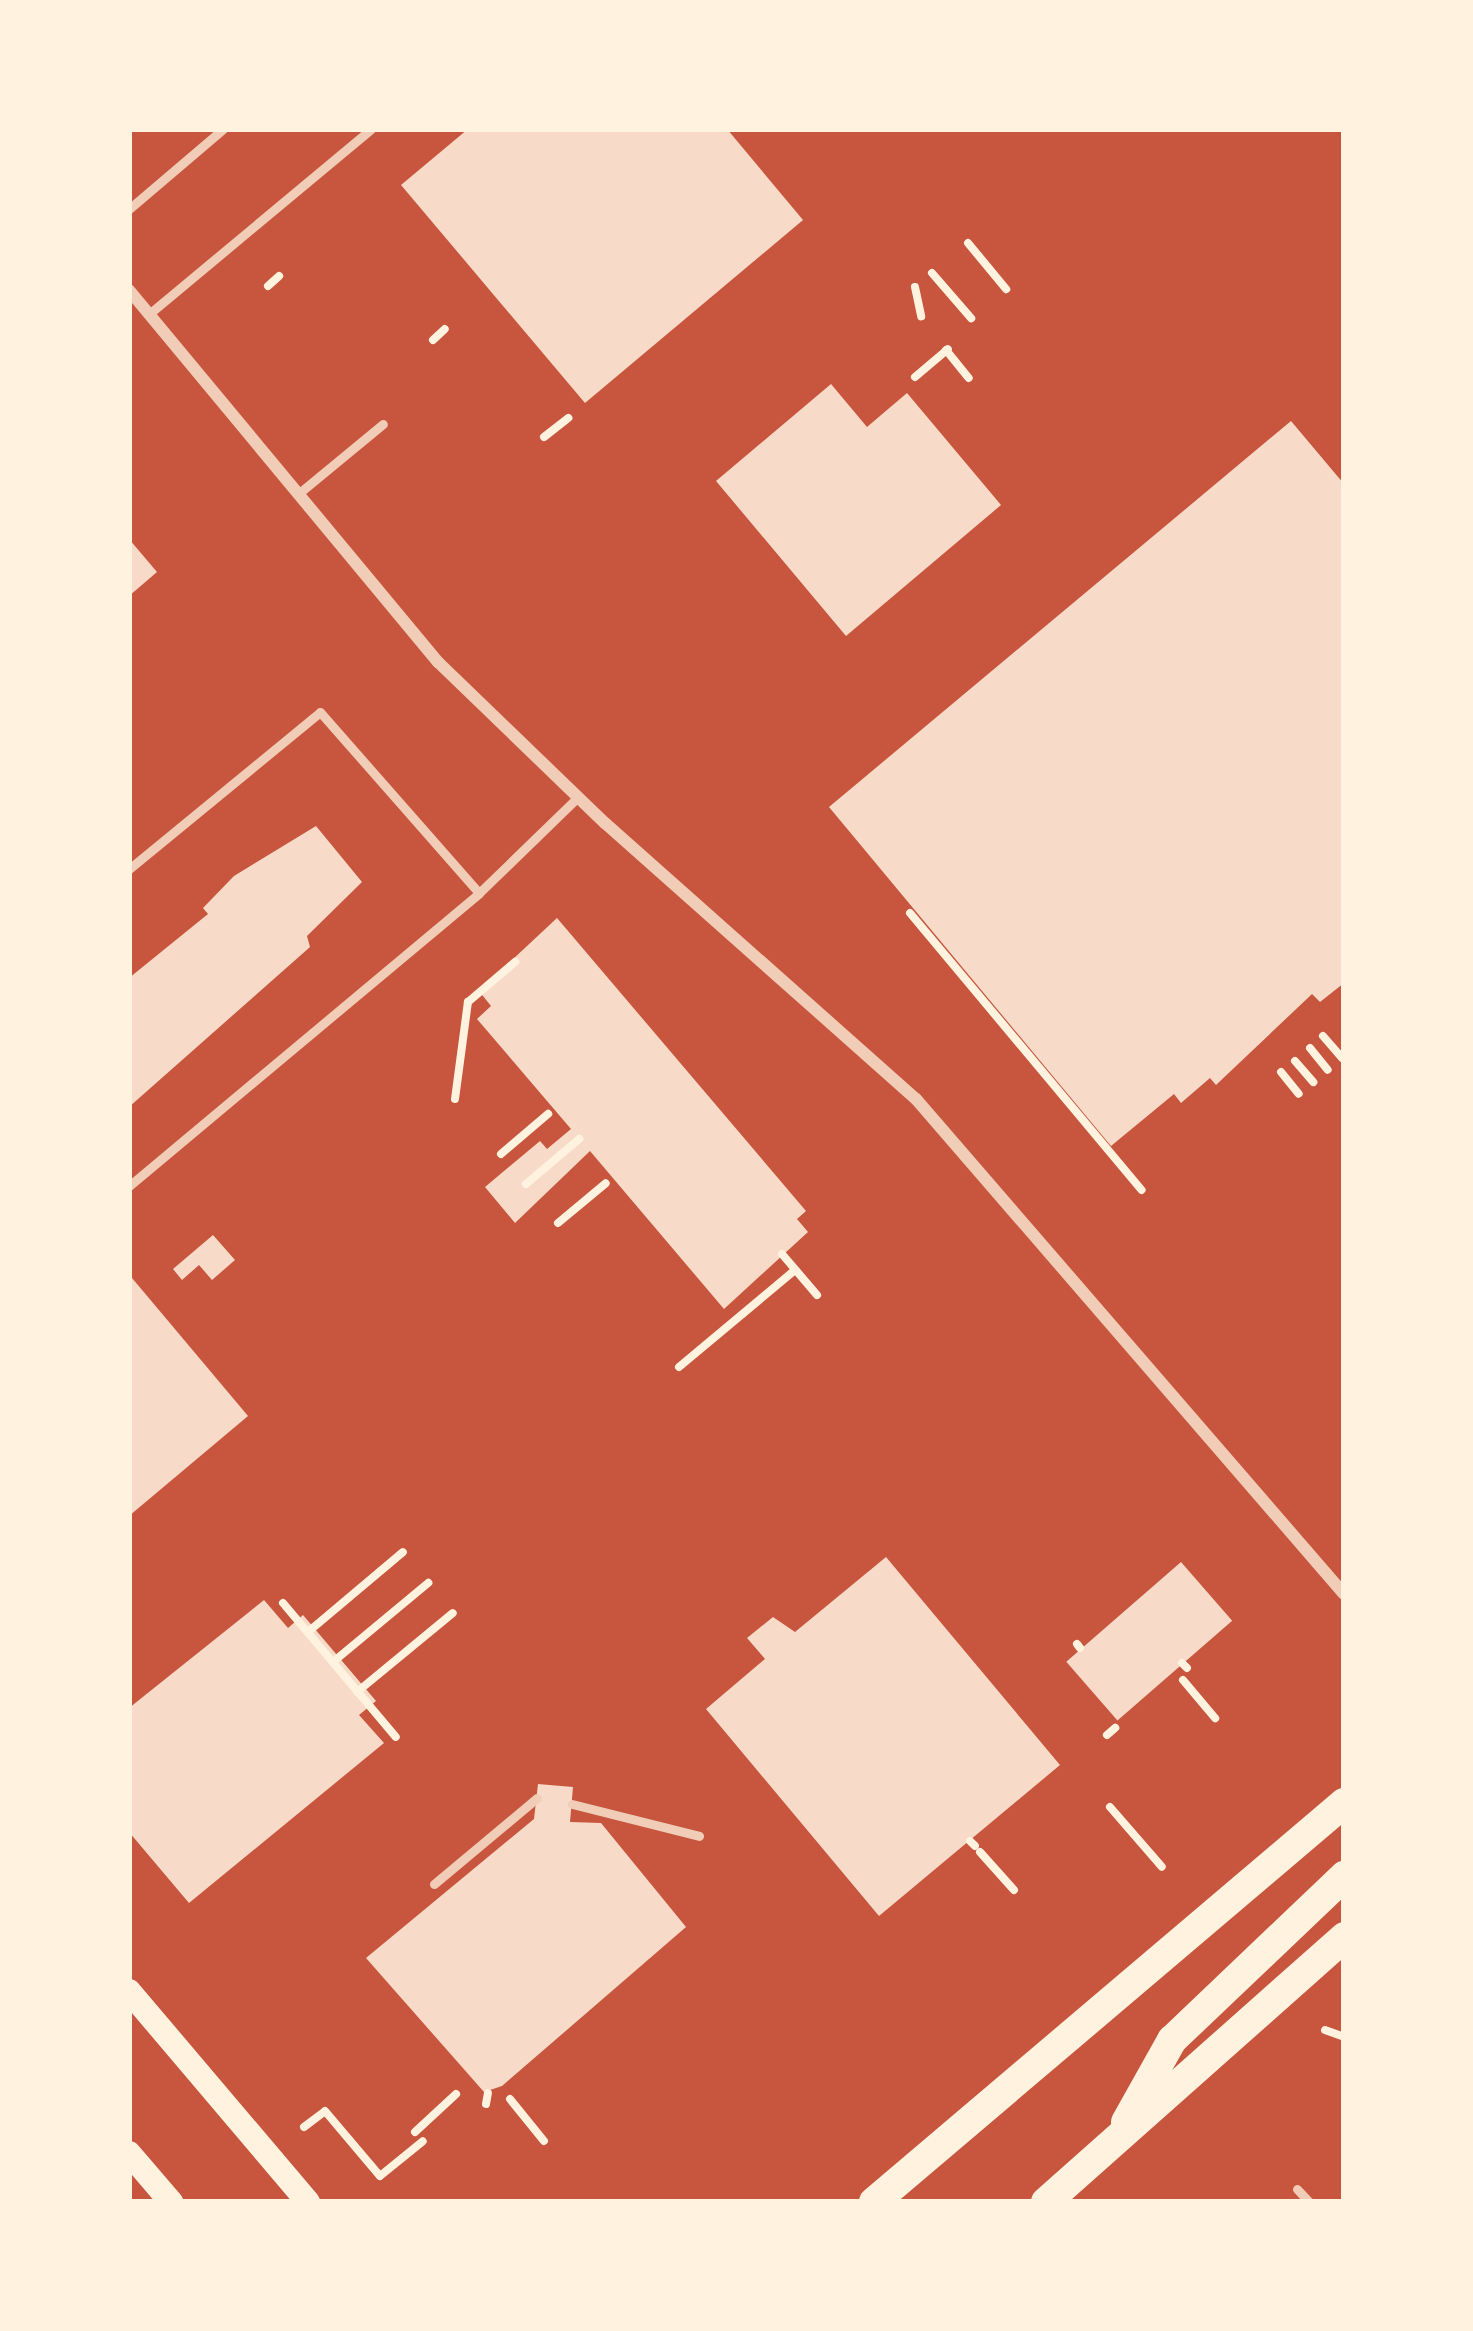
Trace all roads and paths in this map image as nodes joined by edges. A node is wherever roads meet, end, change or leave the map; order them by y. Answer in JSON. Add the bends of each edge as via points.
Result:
{"nodes":[{"id":1,"x":223,"y":129,"type":"edge"},
{"id":2,"x":371,"y":129,"type":"edge"},
{"id":3,"x":129,"y":209,"type":"edge"},
{"id":4,"x":968,"y":243,"type":"dead end"},
{"id":5,"x":932,"y":273,"type":"dead end"},
{"id":6,"x":279,"y":276,"type":"dead end"},
{"id":7,"x":268,"y":286,"type":"dead end"},
{"id":8,"x":915,"y":287,"type":"dead end"},
{"id":9,"x":1006,"y":289,"type":"dead end"},
{"id":10,"x":129,"y":290,"type":"edge"},
{"id":11,"x":149,"y":314,"type":"junction"},
{"id":12,"x":921,"y":316,"type":"dead end"},
{"id":13,"x":971,"y":318,"type":"dead end"},
{"id":14,"x":445,"y":329,"type":"dead end"},
{"id":15,"x":433,"y":340,"type":"dead end"},
{"id":16,"x":915,"y":377,"type":"dead end"},
{"id":17,"x":969,"y":378,"type":"dead end"},
{"id":18,"x":568,"y":418,"type":"dead end"},
{"id":19,"x":383,"y":424,"type":"dead end"},
{"id":20,"x":544,"y":436,"type":"dead end"},
{"id":21,"x":298,"y":494,"type":"junction"},
{"id":22,"x":577,"y":798,"type":"junction"},
{"id":23,"x":129,"y":869,"type":"edge"},
{"id":24,"x":479,"y":893,"type":"junction"},
{"id":25,"x":910,"y":913,"type":"dead end"},
{"id":26,"x":515,"y":962,"type":"dead end"},
{"id":27,"x":1324,"y":1036,"type":"dead end"},
{"id":28,"x":1310,"y":1048,"type":"dead end"},
{"id":29,"x":1342,"y":1058,"type":"edge"},
{"id":30,"x":1295,"y":1060,"type":"dead end"},
{"id":31,"x":1328,"y":1070,"type":"dead end"},
{"id":32,"x":1281,"y":1072,"type":"dead end"},
{"id":33,"x":1313,"y":1082,"type":"dead end"},
{"id":34,"x":1299,"y":1094,"type":"dead end"},
{"id":35,"x":455,"y":1099,"type":"dead end"},
{"id":36,"x":548,"y":1114,"type":"dead end"},
{"id":37,"x":579,"y":1139,"type":"dead end"},
{"id":38,"x":501,"y":1154,"type":"dead end"},
{"id":39,"x":606,"y":1183,"type":"dead end"},
{"id":40,"x":526,"y":1184,"type":"dead end"},
{"id":41,"x":129,"y":1186,"type":"edge"},
{"id":42,"x":1142,"y":1190,"type":"dead end"},
{"id":43,"x":558,"y":1223,"type":"dead end"},
{"id":44,"x":782,"y":1254,"type":"dead end"},
{"id":45,"x":795,"y":1270,"type":"junction"},
{"id":46,"x":817,"y":1295,"type":"dead end"},
{"id":47,"x":679,"y":1367,"type":"dead end"},
{"id":48,"x":403,"y":1552,"type":"dead end"},
{"id":49,"x":428,"y":1583,"type":"dead end"},
{"id":50,"x":1344,"y":1594,"type":"edge"},
{"id":51,"x":283,"y":1603,"type":"dead end"},
{"id":52,"x":454,"y":1613,"type":"dead end"},
{"id":53,"x":308,"y":1632,"type":"junction"},
{"id":54,"x":332,"y":1662,"type":"junction"},
{"id":55,"x":1183,"y":1680,"type":"dead end"},
{"id":56,"x":358,"y":1692,"type":"junction"},
{"id":57,"x":1215,"y":1718,"type":"dead end"},
{"id":58,"x":396,"y":1737,"type":"dead end"},
{"id":59,"x":537,"y":1798,"type":"dead end"},
{"id":60,"x":1344,"y":1803,"type":"edge"},
{"id":61,"x":572,"y":1804,"type":"dead end"},
{"id":62,"x":1110,"y":1807,"type":"dead end"},
{"id":63,"x":699,"y":1836,"type":"dead end"},
{"id":64,"x":975,"y":1846,"type":"dead end"},
{"id":65,"x":1162,"y":1867,"type":"dead end"},
{"id":66,"x":1344,"y":1876,"type":"edge"},
{"id":67,"x":434,"y":1884,"type":"dead end"},
{"id":68,"x":1014,"y":1889,"type":"dead end"},
{"id":69,"x":1344,"y":1937,"type":"edge"},
{"id":70,"x":129,"y":1990,"type":"edge"},
{"id":71,"x":1325,"y":2030,"type":"dead end"},
{"id":72,"x":1344,"y":2037,"type":"edge"},
{"id":73,"x":488,"y":2092,"type":"dead end"},
{"id":74,"x":456,"y":2094,"type":"dead end"},
{"id":75,"x":511,"y":2099,"type":"dead end"},
{"id":76,"x":486,"y":2104,"type":"dead end"},
{"id":77,"x":304,"y":2127,"type":"dead end"},
{"id":78,"x":415,"y":2132,"type":"dead end"},
{"id":79,"x":423,"y":2141,"type":"dead end"},
{"id":80,"x":544,"y":2141,"type":"dead end"},
{"id":81,"x":1114,"y":2143,"type":"junction"},
{"id":82,"x":129,"y":2152,"type":"edge"},
{"id":83,"x":1297,"y":2188,"type":"dead end"},
{"id":84,"x":171,"y":2202,"type":"edge"},
{"id":85,"x":308,"y":2202,"type":"edge"},
{"id":86,"x":874,"y":2202,"type":"edge"},
{"id":87,"x":1046,"y":2202,"type":"edge"},
{"id":88,"x":1309,"y":2202,"type":"edge"}],
"edges":[{"from":1,"to":3,"type":"lane"},
{"from":2,"to":11,"type":"lane"},
{"from":4,"to":9,"type":"path"},
{"from":5,"to":13,"type":"path"},
{"from":6,"to":7,"type":"path"},
{"from":8,"to":12,"type":"path"},
{"from":10,"to":11,"type":"street"},
{"from":11,"to":21,"type":"street"},
{"from":14,"to":15,"type":"path"},
{"from":16,"to":17,"type":"path","via":[[947,350]]},
{"from":18,"to":20,"type":"path"},
{"from":19,"to":21,"type":"lane"},
{"from":21,"to":22,"type":"street","via":[[438,662]]},
{"from":22,"to":24,"type":"lane"},
{"from":22,"to":50,"type":"street","via":[[916,1099]]},
{"from":23,"to":24,"type":"lane","via":[[320,712]]},
{"from":24,"to":41,"type":"lane"},
{"from":25,"to":42,"type":"path"},
{"from":26,"to":35,"type":"path","via":[[468,1002]]},
{"from":27,"to":29,"type":"path"},
{"from":28,"to":31,"type":"path"},
{"from":30,"to":33,"type":"path"},
{"from":32,"to":34,"type":"path"},
{"from":36,"to":38,"type":"path"},
{"from":37,"to":40,"type":"path"},
{"from":39,"to":43,"type":"path"},
{"from":44,"to":45,"type":"path"},
{"from":45,"to":46,"type":"path"},
{"from":45,"to":47,"type":"path"},
{"from":48,"to":53,"type":"path"},
{"from":49,"to":54,"type":"path"},
{"from":51,"to":53,"type":"path"},
{"from":52,"to":56,"type":"path"},
{"from":53,"to":54,"type":"path"},
{"from":54,"to":56,"type":"path"},
{"from":55,"to":57,"type":"path"},
{"from":56,"to":58,"type":"path"},
{"from":59,"to":67,"type":"lane"},
{"from":60,"to":86,"type":"main road"},
{"from":61,"to":63,"type":"lane"},
{"from":62,"to":65,"type":"path"},
{"from":64,"to":68,"type":"path"},
{"from":66,"to":81,"type":"main road","via":[[1172,2040]]},
{"from":69,"to":81,"type":"main road"},
{"from":70,"to":85,"type":"main road"},
{"from":71,"to":72,"type":"path"},
{"from":73,"to":76,"type":"path"},
{"from":74,"to":78,"type":"path"},
{"from":75,"to":80,"type":"path"},
{"from":77,"to":79,"type":"path","via":[[325,2111],[380,2176]]},
{"from":81,"to":87,"type":"main road"},
{"from":82,"to":84,"type":"main road"},
{"from":83,"to":88,"type":"lane"}]}
